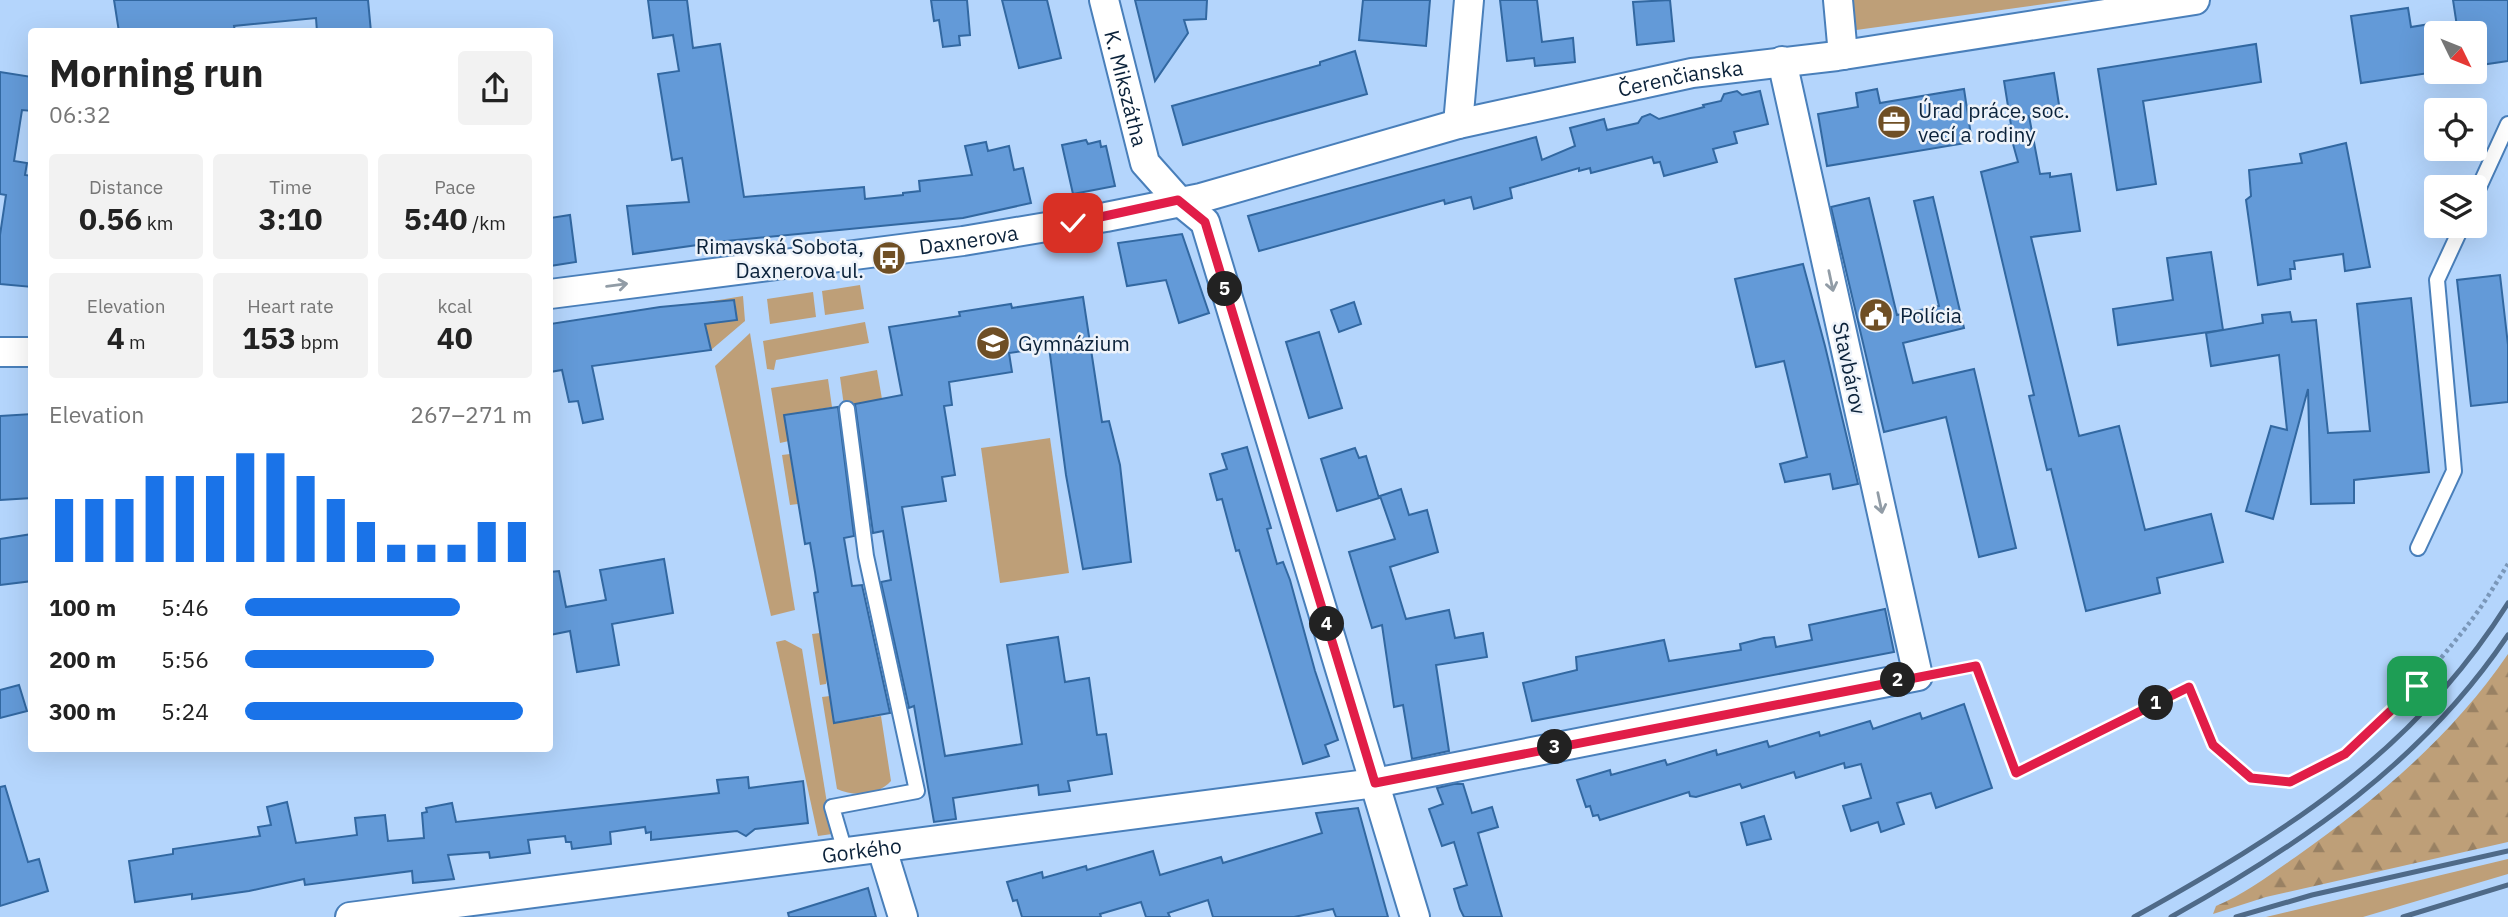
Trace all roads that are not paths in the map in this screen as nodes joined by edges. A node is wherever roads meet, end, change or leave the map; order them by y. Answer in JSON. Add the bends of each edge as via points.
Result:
{"nodes":[{"id":1,"x":1104,"y":0,"type":"edge"},
{"id":2,"x":1469,"y":0,"type":"edge"},
{"id":3,"x":1838,"y":0,"type":"edge"},
{"id":4,"x":2195,"y":0,"type":"edge"},
{"id":5,"x":1843,"y":55,"type":"junction"},
{"id":6,"x":1783,"y":61,"type":"junction"},
{"id":7,"x":1458,"y":124,"type":"junction"},
{"id":8,"x":2508,"y":124,"type":"edge"},
{"id":9,"x":2485,"y":175,"type":"edge"},
{"id":10,"x":1178,"y":200,"type":"junction"},
{"id":11,"x":2456,"y":238,"type":"edge"},
{"id":12,"x":553,"y":294,"type":"edge"},
{"id":13,"x":0,"y":352,"type":"edge"},
{"id":14,"x":28,"y":352,"type":"edge"},
{"id":15,"x":847,"y":409,"type":"dead end"},
{"id":16,"x":2417,"y":548,"type":"dead end"},
{"id":17,"x":1918,"y":676,"type":"joint"},
{"id":18,"x":1375,"y":783,"type":"junction"},
{"id":19,"x":882,"y":849,"type":"junction"},
{"id":20,"x":846,"y":855,"type":"junction"},
{"id":21,"x":350,"y":917,"type":"edge"},
{"id":22,"x":903,"y":917,"type":"edge"},
{"id":23,"x":1415,"y":917,"type":"edge"}],
"edges":[{"from":1,"to":10,"type":"street","name":"K. Mikszátha","via":[[1144,163]]},
{"from":2,"to":7,"type":"street"},
{"from":3,"to":5,"type":"street"},
{"from":4,"to":5,"type":"street","name":"Čerenčianska"},
{"from":5,"to":6,"type":"street","name":"Čerenčianska"},
{"from":6,"to":7,"type":"street","name":"Čerenčianska","via":[[1692,73]]},
{"from":6,"to":17,"type":"street","name":"Stavbárov","one_way":true},
{"from":7,"to":10,"type":"street","name":"Čerenčianska","via":[[1201,198]]},
{"from":8,"to":9,"type":"lane"},
{"from":12,"to":10,"type":"street","name":"Daxnerova","one_way":true,"via":[[963,242]]},
{"from":10,"to":18,"type":"street","name":"K. Mikszátha","via":[[1205,222]]},
{"from":11,"to":16,"type":"lane","via":[[2437,280],[2454,471]]},
{"from":13,"to":14,"type":"street"},
{"from":15,"to":20,"type":"lane","via":[[866,555],[917,791],[832,807]]},
{"from":17,"to":18,"type":"street","name":"Gorkého"},
{"from":18,"to":19,"type":"street","name":"Gorkého"},
{"from":18,"to":23,"type":"street","name":"K. Mikszátha"},
{"from":19,"to":20,"type":"street","name":"Gorkého"},
{"from":19,"to":22,"type":"street"},
{"from":20,"to":21,"type":"street","name":"Gorkého"}]}
